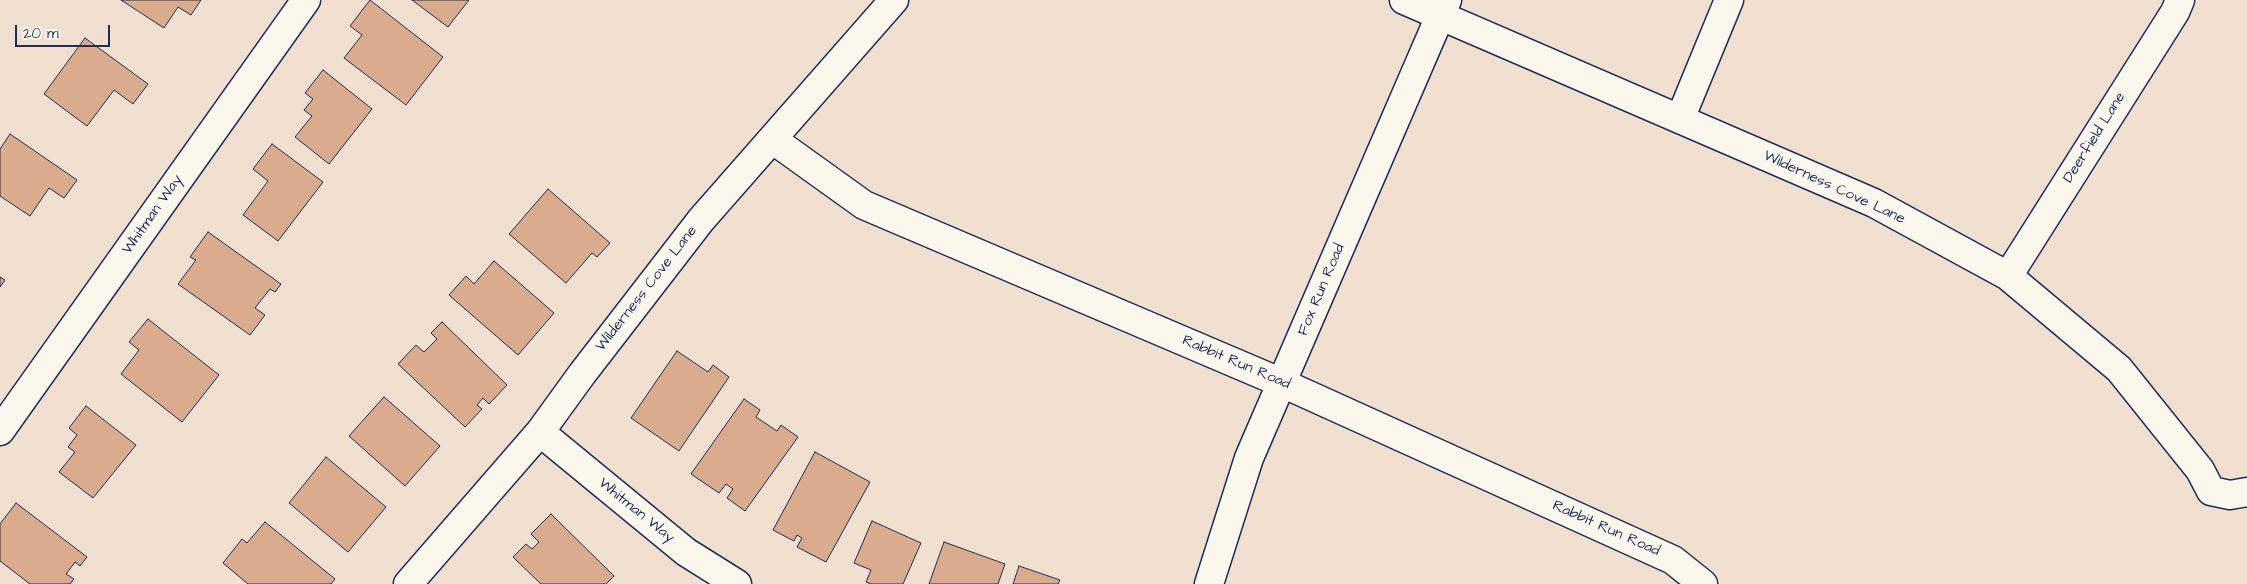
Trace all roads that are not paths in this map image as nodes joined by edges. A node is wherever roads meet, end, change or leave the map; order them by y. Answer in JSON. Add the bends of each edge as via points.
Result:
{"nodes":[{"id":1,"x":306,"y":0,"type":"edge"},
{"id":2,"x":894,"y":0,"type":"edge"},
{"id":3,"x":1404,"y":0,"type":"edge"},
{"id":4,"x":1729,"y":0,"type":"edge"},
{"id":5,"x":2180,"y":0,"type":"edge"},
{"id":6,"x":1443,"y":8,"type":"edge"},
{"id":7,"x":1680,"y":119,"type":"junction"},
{"id":8,"x":772,"y":139,"type":"junction"},
{"id":9,"x":2008,"y":276,"type":"junction"},
{"id":10,"x":1282,"y":383,"type":"junction"},
{"id":11,"x":0,"y":431,"type":"edge"},
{"id":12,"x":540,"y":432,"type":"junction"},
{"id":13,"x":2247,"y":492,"type":"edge"},
{"id":14,"x":408,"y":584,"type":"edge"},
{"id":15,"x":737,"y":584,"type":"edge"},
{"id":16,"x":1209,"y":584,"type":"edge"},
{"id":17,"x":1703,"y":584,"type":"edge"}],
"edges":[{"from":1,"to":11,"type":"street","name":"Whitman Way"},
{"from":2,"to":8,"type":"street","name":"Wilderness Cove Lane"},
{"from":3,"to":6,"type":"street","name":"Wilderness Cove Lane"},
{"from":4,"to":7,"type":"street"},
{"from":5,"to":9,"type":"street","name":"Deerfield Lane"},
{"from":6,"to":7,"type":"street","name":"Wilderness Cove Lane"},
{"from":6,"to":10,"type":"street","name":"Fox Run Road"},
{"from":7,"to":9,"type":"street","name":"Wilderness Cove Lane","via":[[1874,203]]},
{"from":8,"to":10,"type":"street","name":"Rabbit Run Road","via":[[864,205]]},
{"from":8,"to":12,"type":"street","name":"Wilderness Cove Lane","via":[[701,220]]},
{"from":9,"to":13,"type":"street","name":"Wilderness Cove Lane","via":[[2119,369],[2200,470],[2211,491],[2230,495]]},
{"from":10,"to":16,"type":"street","name":"Fox Run Road","via":[[1249,458]]},
{"from":10,"to":17,"type":"street","name":"Rabbit Run Road","via":[[1673,560]]},
{"from":12,"to":14,"type":"street","name":"Wilderness Cove Lane"},
{"from":12,"to":15,"type":"street","name":"Whitman Way","via":[[686,552]]}]}
